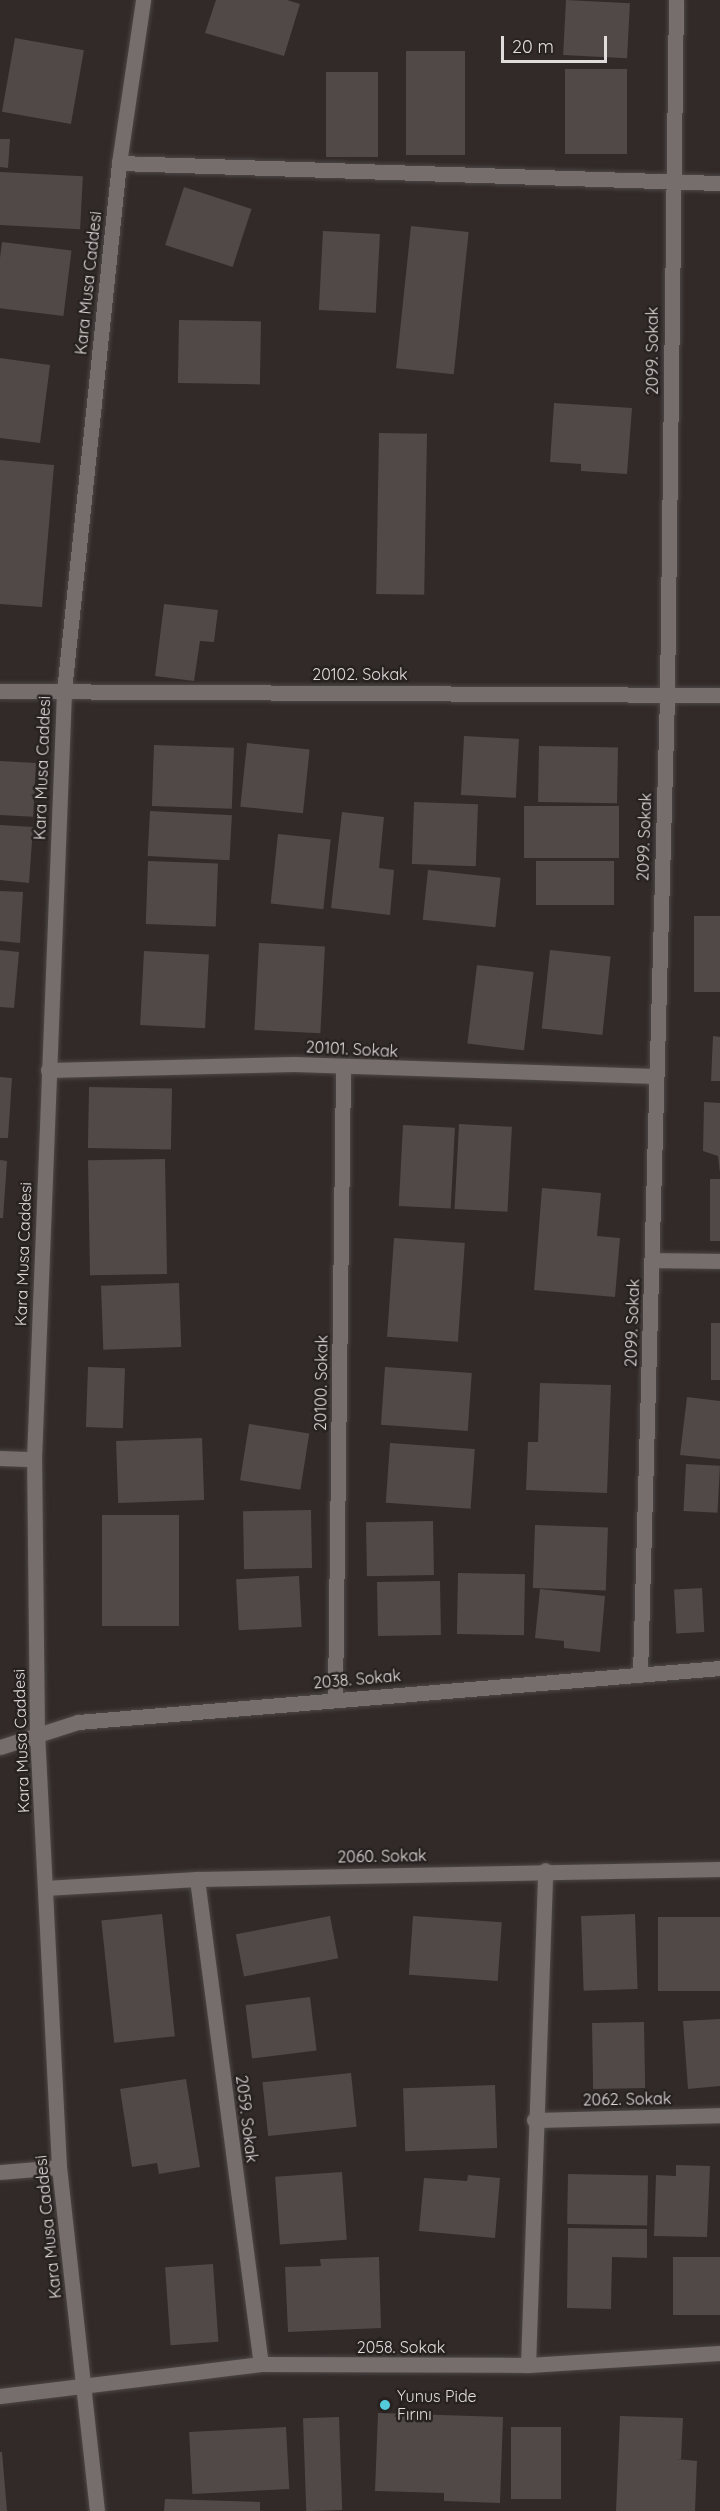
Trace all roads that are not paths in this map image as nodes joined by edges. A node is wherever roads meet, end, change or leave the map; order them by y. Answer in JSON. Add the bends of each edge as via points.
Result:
{"nodes":[{"id":1,"x":143,"y":0,"type":"edge"},
{"id":2,"x":676,"y":0,"type":"edge"},
{"id":3,"x":119,"y":163,"type":"junction"},
{"id":4,"x":720,"y":183,"type":"edge"},
{"id":5,"x":671,"y":184,"type":"junction"},
{"id":6,"x":0,"y":691,"type":"edge"},
{"id":7,"x":64,"y":691,"type":"junction"},
{"id":8,"x":667,"y":694,"type":"junction"},
{"id":9,"x":720,"y":695,"type":"edge"},
{"id":10,"x":343,"y":1067,"type":"junction"},
{"id":11,"x":48,"y":1070,"type":"junction"},
{"id":12,"x":655,"y":1076,"type":"junction"},
{"id":13,"x":652,"y":1260,"type":"junction"},
{"id":14,"x":720,"y":1261,"type":"edge"},
{"id":15,"x":0,"y":1458,"type":"edge"},
{"id":16,"x":34,"y":1459,"type":"junction"},
{"id":17,"x":720,"y":1668,"type":"edge"},
{"id":18,"x":640,"y":1675,"type":"junction"},
{"id":19,"x":335,"y":1698,"type":"junction"},
{"id":20,"x":37,"y":1735,"type":"junction"},
{"id":21,"x":0,"y":1747,"type":"edge"},
{"id":22,"x":720,"y":1869,"type":"edge"},
{"id":23,"x":545,"y":1870,"type":"junction"},
{"id":24,"x":197,"y":1879,"type":"junction"},
{"id":25,"x":45,"y":1888,"type":"junction"},
{"id":26,"x":720,"y":2115,"type":"edge"},
{"id":27,"x":534,"y":2120,"type":"junction"},
{"id":28,"x":59,"y":2167,"type":"junction"},
{"id":29,"x":0,"y":2172,"type":"edge"},
{"id":30,"x":720,"y":2353,"type":"edge"},
{"id":31,"x":261,"y":2364,"type":"junction"},
{"id":32,"x":528,"y":2365,"type":"junction"},
{"id":33,"x":82,"y":2385,"type":"junction"},
{"id":34,"x":0,"y":2396,"type":"edge"},
{"id":35,"x":97,"y":2511,"type":"edge"}],
"edges":[{"from":1,"to":3,"type":"street","name":"Kara Musa Caddesi"},
{"from":2,"to":5,"type":"street","name":"2099. Sokak"},
{"from":3,"to":5,"type":"street"},
{"from":3,"to":7,"type":"street","name":"Kara Musa Caddesi"},
{"from":4,"to":5,"type":"street"},
{"from":5,"to":8,"type":"street","name":"2099. Sokak"},
{"from":6,"to":7,"type":"street","name":"20102. Sokak"},
{"from":7,"to":8,"type":"street","name":"20102. Sokak"},
{"from":7,"to":11,"type":"street","name":"Kara Musa Caddesi"},
{"from":8,"to":9,"type":"street","name":"20102. Sokak"},
{"from":8,"to":12,"type":"street","name":"2099. Sokak"},
{"from":10,"to":11,"type":"street","name":"20101. Sokak","via":[[294,1064]]},
{"from":10,"to":12,"type":"street","name":"20101. Sokak"},
{"from":10,"to":19,"type":"street","name":"20100. Sokak"},
{"from":11,"to":16,"type":"street","name":"Kara Musa Caddesi"},
{"from":12,"to":13,"type":"street","name":"2099. Sokak"},
{"from":13,"to":14,"type":"street"},
{"from":13,"to":18,"type":"street","name":"2099. Sokak"},
{"from":15,"to":16,"type":"street"},
{"from":16,"to":20,"type":"street","name":"Kara Musa Caddesi"},
{"from":17,"to":18,"type":"street","name":"2038. Sokak"},
{"from":18,"to":19,"type":"street","name":"2038. Sokak"},
{"from":19,"to":20,"type":"street","name":"2038. Sokak","via":[[78,1722]]},
{"from":20,"to":21,"type":"street","name":"2038. Sokak"},
{"from":20,"to":25,"type":"street","name":"Kara Musa Caddesi"},
{"from":22,"to":23,"type":"street","name":"2060. Sokak"},
{"from":23,"to":24,"type":"street","name":"2060. Sokak"},
{"from":23,"to":27,"type":"street"},
{"from":24,"to":25,"type":"street","name":"2060. Sokak"},
{"from":24,"to":31,"type":"street","name":"2059. Sokak"},
{"from":25,"to":28,"type":"street","name":"Kara Musa Caddesi"},
{"from":26,"to":27,"type":"street","name":"2062. Sokak"},
{"from":27,"to":32,"type":"street"},
{"from":28,"to":29,"type":"street"},
{"from":28,"to":33,"type":"street","name":"Kara Musa Caddesi"},
{"from":30,"to":32,"type":"street","name":"2058. Sokak"},
{"from":31,"to":32,"type":"street","name":"2058. Sokak"},
{"from":31,"to":33,"type":"street","name":"2058. Sokak"},
{"from":33,"to":34,"type":"street","name":"2058. Sokak"},
{"from":33,"to":35,"type":"street","name":"Kara Musa Caddesi"}]}
